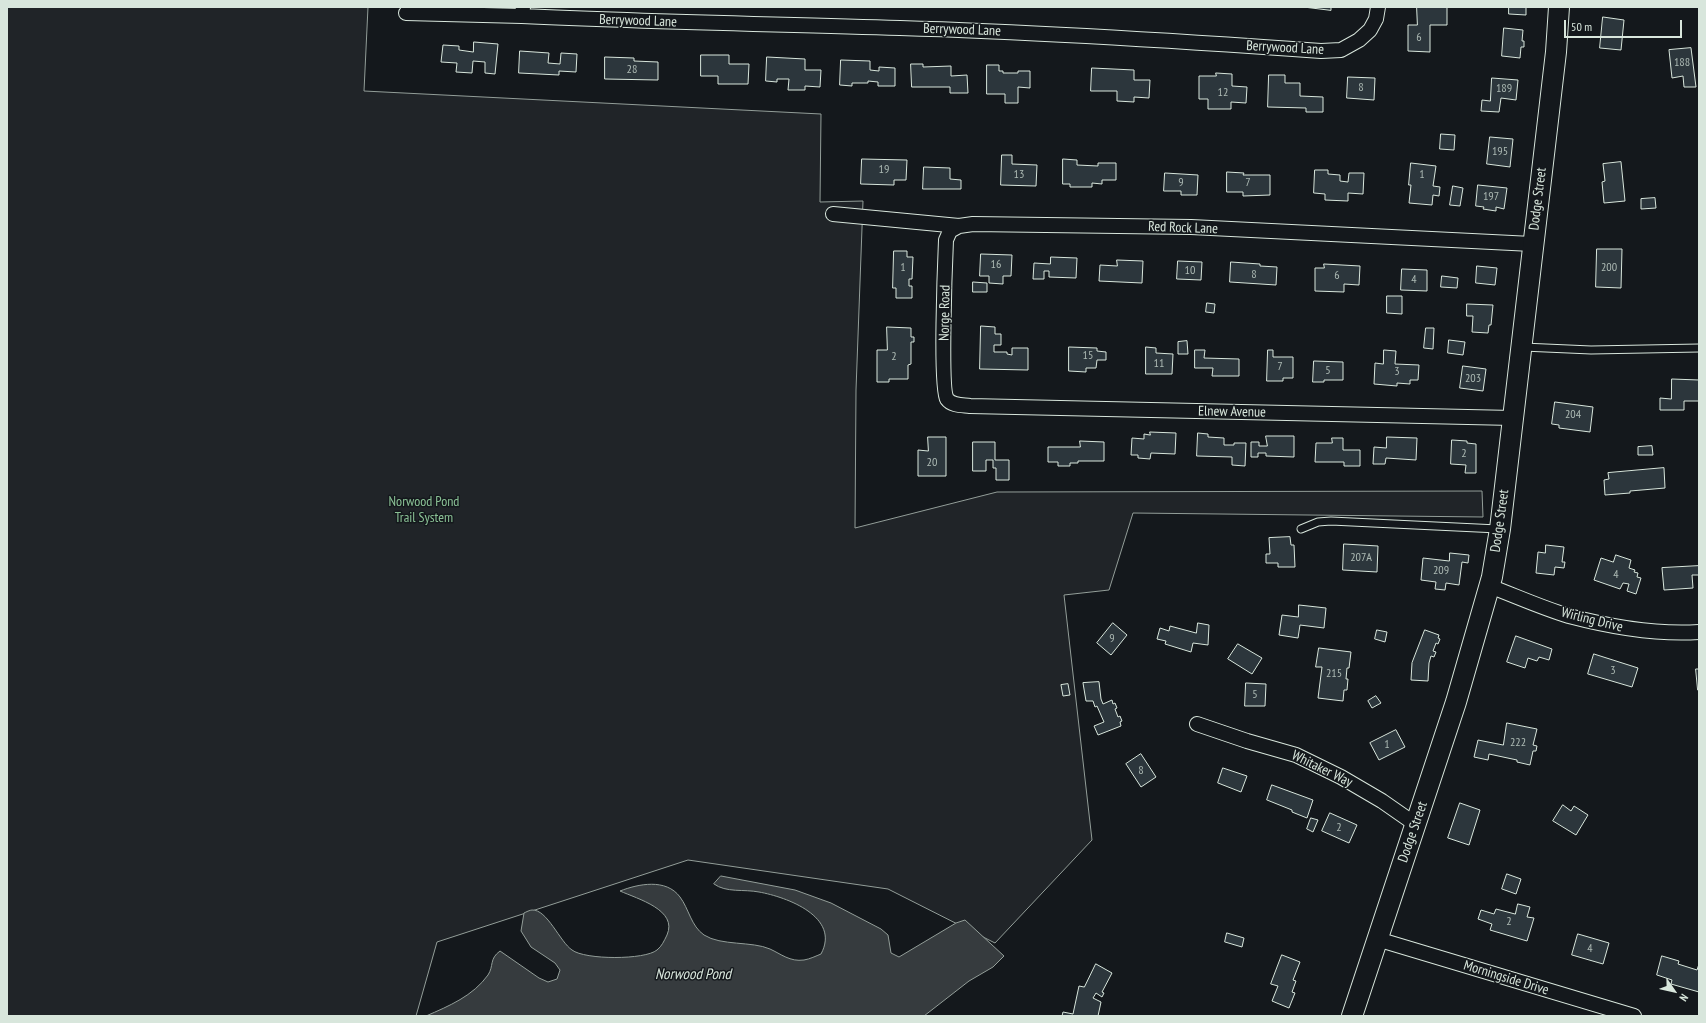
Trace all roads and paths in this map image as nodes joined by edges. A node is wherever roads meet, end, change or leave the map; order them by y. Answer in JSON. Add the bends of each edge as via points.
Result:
{"nodes":[{"id":1,"x":1378,"y":7,"type":"edge"},
{"id":2,"x":1559,"y":7,"type":"edge"},
{"id":3,"x":523,"y":11,"type":"edge"},
{"id":4,"x":406,"y":13,"type":"dead end"},
{"id":5,"x":833,"y":214,"type":"dead end"},
{"id":6,"x":959,"y":226,"type":"junction"},
{"id":7,"x":1532,"y":244,"type":"junction"},
{"id":8,"x":1521,"y":347,"type":"junction"},
{"id":9,"x":1699,"y":348,"type":"edge"},
{"id":10,"x":952,"y":404,"type":"joint"},
{"id":11,"x":1513,"y":418,"type":"junction"},
{"id":12,"x":1300,"y":529,"type":"dead end"},
{"id":13,"x":1500,"y":529,"type":"junction"},
{"id":14,"x":1489,"y":586,"type":"junction"},
{"id":15,"x":1699,"y":632,"type":"edge"},
{"id":16,"x":1197,"y":724,"type":"dead end"},
{"id":17,"x":1415,"y":824,"type":"junction"},
{"id":18,"x":1377,"y":939,"type":"junction"},
{"id":19,"x":1352,"y":1016,"type":"edge"},
{"id":20,"x":1634,"y":1016,"type":"edge"}],
"edges":[{"from":1,"to":3,"type":"street","name":"Berrywood Lane","via":[[1376,19],[1370,30],[1359,40],[1341,50],[1321,51],[1114,37],[600,20]]},
{"from":2,"to":7,"type":"main road","name":"Dodge Street","via":[[1556,52]]},
{"from":3,"to":4,"type":"street","name":"Berrywood Lane"},
{"from":5,"to":6,"type":"street","name":"Red Rock Lane"},
{"from":6,"to":7,"type":"street","name":"Red Rock Lane","via":[[973,224],[1191,227]]},
{"from":6,"to":10,"type":"street","name":"Norge Road","via":[[950,231],[946,240],[944,372],[947,399]]},
{"from":7,"to":8,"type":"main road","name":"Dodge Street"},
{"from":8,"to":9,"type":"lane","via":[[1591,350]]},
{"from":8,"to":11,"type":"main road","name":"Dodge Street"},
{"from":10,"to":11,"type":"street","name":"Elnew Avenue","via":[[986,407]]},
{"from":11,"to":13,"type":"main road","name":"Dodge Street"},
{"from":12,"to":13,"type":"lane","via":[[1318,522],[1331,521]]},
{"from":13,"to":14,"type":"main road","name":"Dodge Street"},
{"from":14,"to":15,"type":"street","name":"Wirling Drive","via":[[1568,616],[1626,629]]},
{"from":14,"to":17,"type":"main road","name":"Dodge Street","via":[[1459,694]]},
{"from":16,"to":17,"type":"street","name":"Whitaker Way","via":[[1296,755],[1341,777]]},
{"from":17,"to":18,"type":"main road","name":"Dodge Street"},
{"from":18,"to":19,"type":"main road","name":"Dodge Street"},
{"from":18,"to":20,"type":"street","name":"Morningside Drive"}]}
